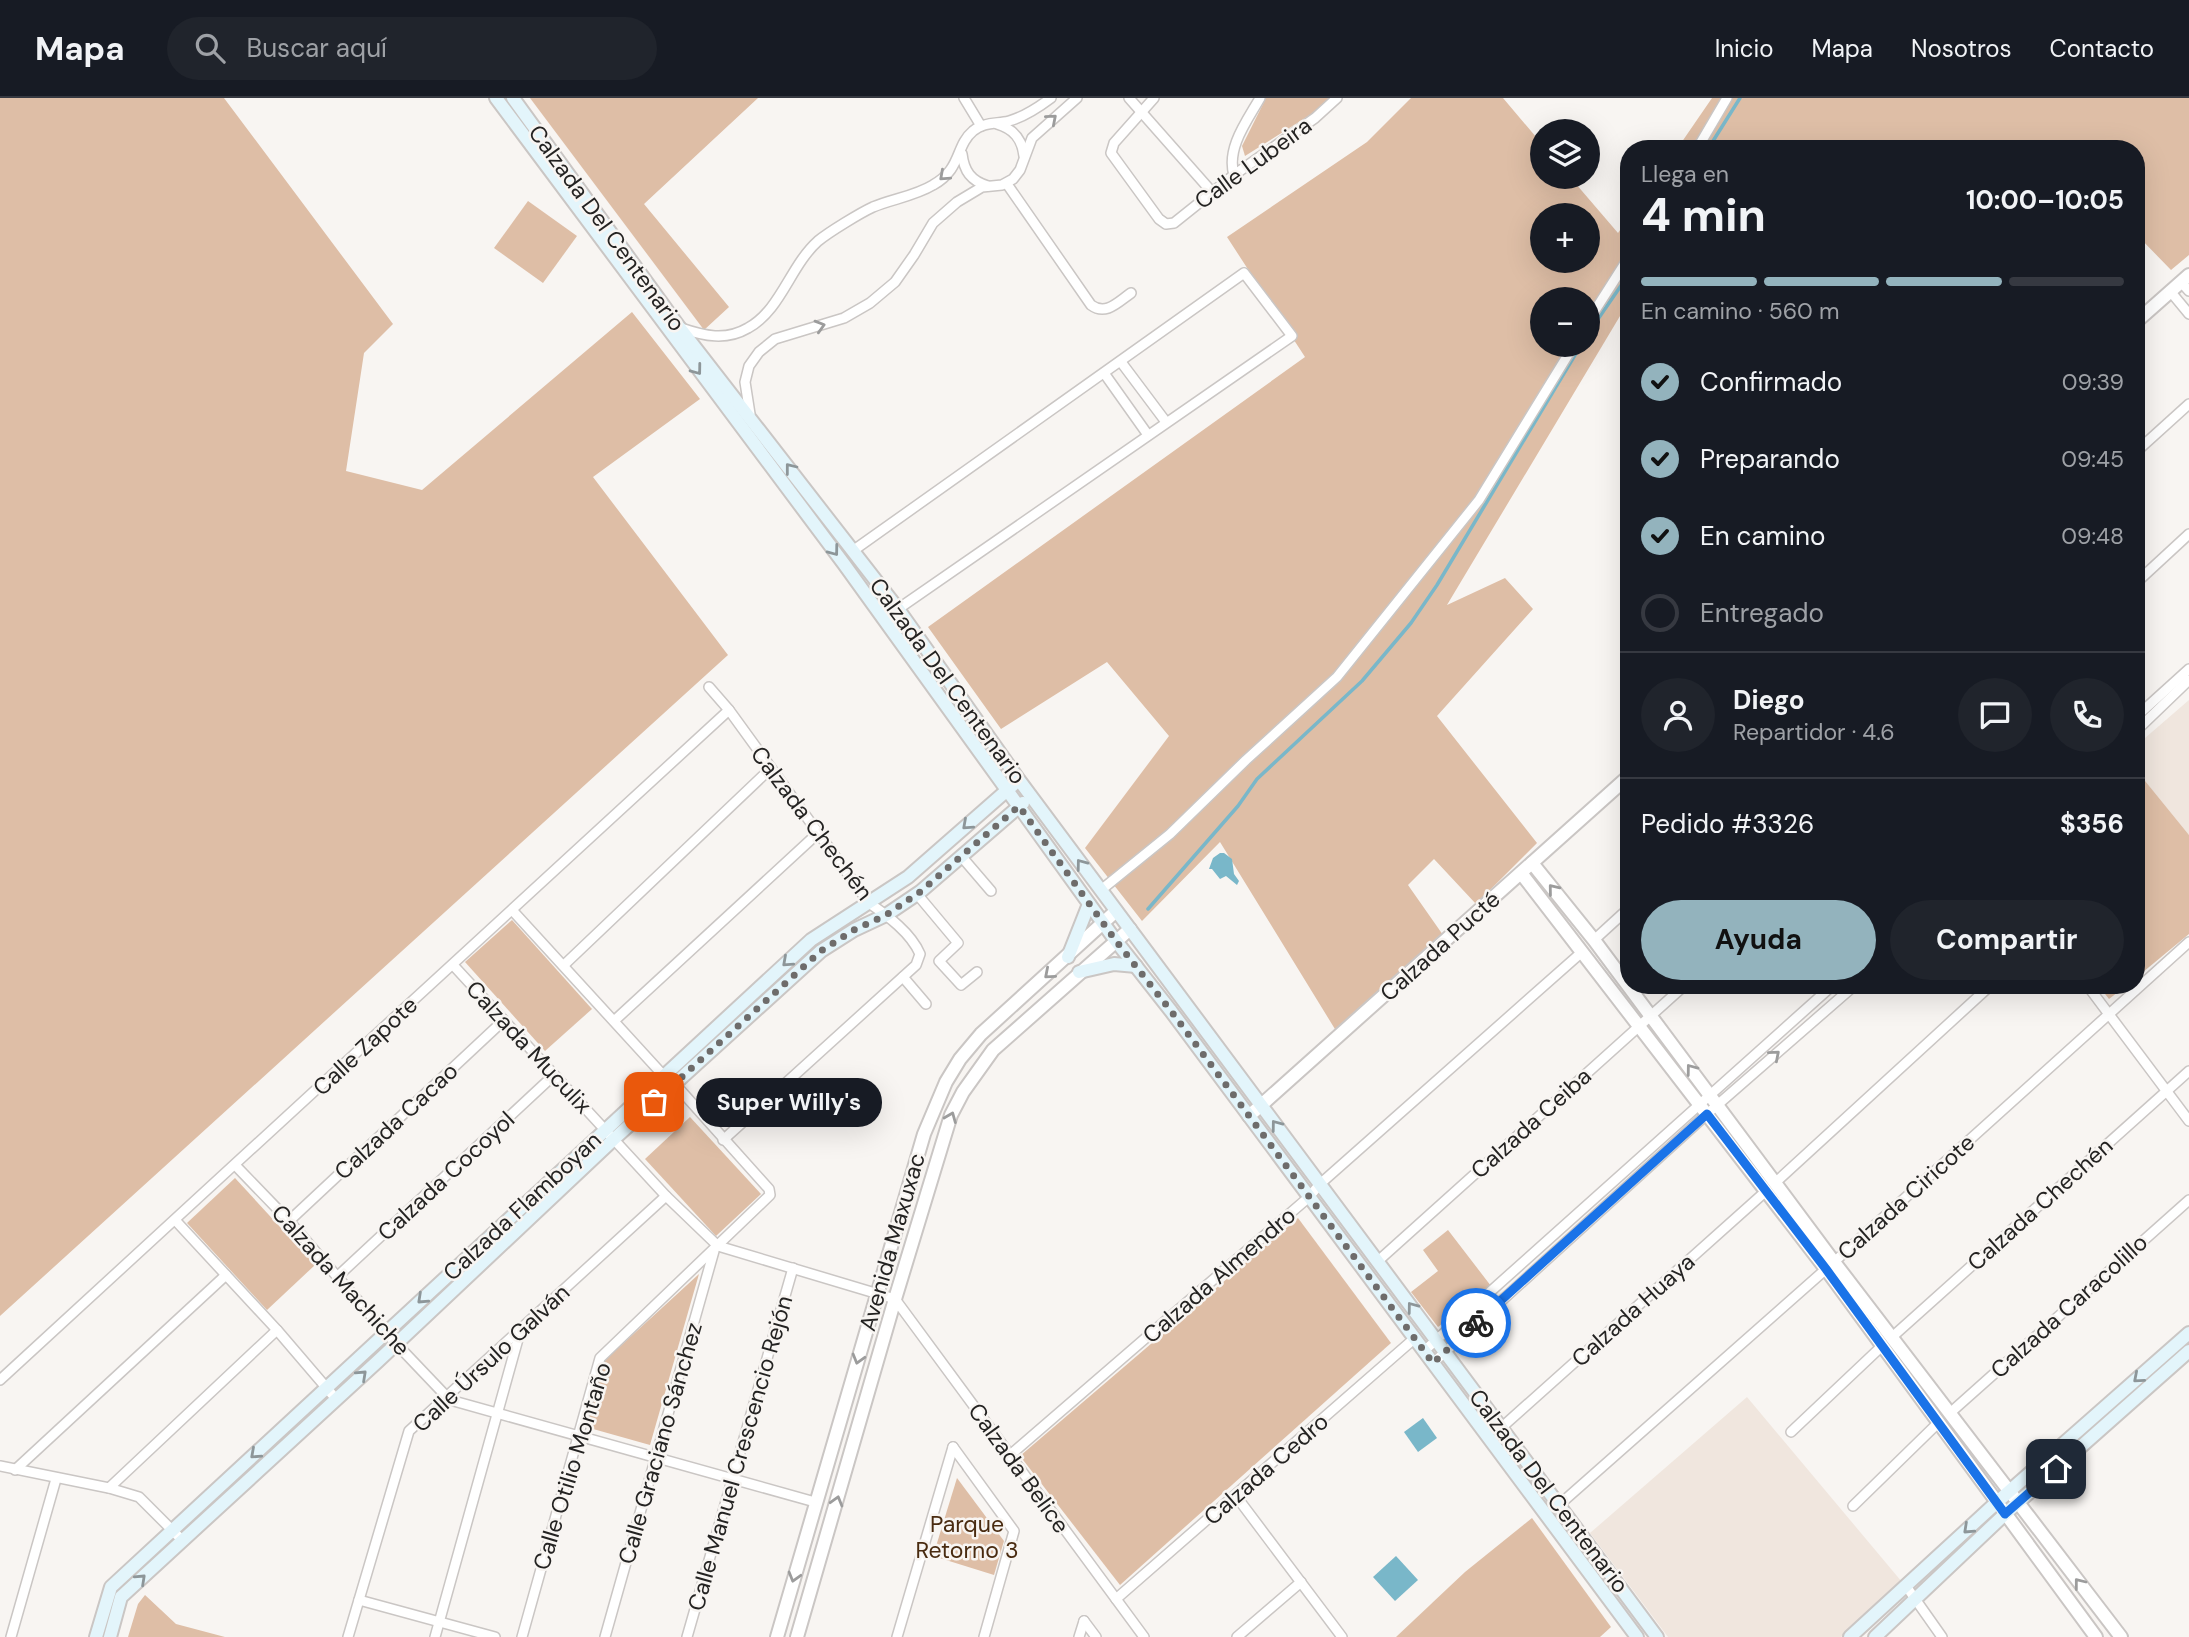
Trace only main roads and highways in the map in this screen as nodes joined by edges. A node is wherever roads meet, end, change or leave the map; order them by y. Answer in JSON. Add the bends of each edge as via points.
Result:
{"nodes":[{"id":1,"x":496,"y":98,"type":"edge"},
{"id":2,"x":513,"y":98,"type":"edge"},
{"id":3,"x":655,"y":304,"type":"junction"},
{"id":4,"x":1019,"y":780,"type":"junction"},
{"id":5,"x":1007,"y":790,"type":"junction"},
{"id":6,"x":1031,"y":796,"type":"junction"},
{"id":7,"x":1019,"y":806,"type":"junction"},
{"id":8,"x":1089,"y":904,"type":"junction"},
{"id":9,"x":1068,"y":957,"type":"road end"},
{"id":10,"x":1136,"y":966,"type":"junction"},
{"id":11,"x":1079,"y":972,"type":"road end"},
{"id":12,"x":669,"y":1079,"type":"junction"},
{"id":13,"x":609,"y":1134,"type":"junction"},
{"id":14,"x":2189,"y":1333,"type":"edge"},
{"id":15,"x":2189,"y":1351,"type":"edge"},
{"id":16,"x":96,"y":1637,"type":"edge"},
{"id":17,"x":110,"y":1637,"type":"edge"},
{"id":18,"x":1637,"y":1637,"type":"edge"},
{"id":19,"x":1657,"y":1637,"type":"edge"},
{"id":20,"x":1850,"y":1637,"type":"edge"},
{"id":21,"x":1875,"y":1637,"type":"edge"}],
"edges":[{"from":1,"to":3,"type":"main road","name":"Calzada Del Centenario"},
{"from":2,"to":3,"type":"main road","name":"Calzada Del Centenario"},
{"from":4,"to":3,"type":"main road","name":"Calzada Del Centenario","one_way":true,"via":[[854,550],[679,327]]},
{"from":3,"to":5,"type":"main road","name":"Calzada Del Centenario","one_way":true},
{"from":4,"to":5,"type":"main road","name":"Calzada Flamboyan"},
{"from":4,"to":6,"type":"main road","name":"Calzada Del Centenario"},
{"from":5,"to":7,"type":"main road","name":"Calzada Del Centenario"},
{"from":5,"to":12,"type":"main road","name":"Calzada Flamboyan","one_way":true,"via":[[908,877],[811,940]]},
{"from":6,"to":7,"type":"main road","name":"Calzada Flamboyan"},
{"from":19,"to":6,"type":"main road","name":"Calzada Del Centenario","one_way":true},
{"from":7,"to":8,"type":"main road","name":"Calzada Del Centenario"},
{"from":7,"to":12,"type":"main road","name":"Calzada Flamboyan","via":[[917,894],[821,951]]},
{"from":8,"to":9,"type":"main road"},
{"from":8,"to":10,"type":"main road","name":"Calzada Del Centenario"},
{"from":10,"to":11,"type":"main road","via":[[1114,964]]},
{"from":10,"to":18,"type":"main road","name":"Calzada Del Centenario"},
{"from":12,"to":13,"type":"main road","name":"Calzada Flamboyan"},
{"from":13,"to":16,"type":"main road","name":"Calzada Flamboyan","one_way":true,"via":[[111,1587]]},
{"from":17,"to":13,"type":"main road","name":"Calzada Flamboyan","one_way":true,"via":[[121,1597],[397,1344]]},
{"from":14,"to":20,"type":"main road","one_way":true},
{"from":15,"to":21,"type":"main road"}]}
